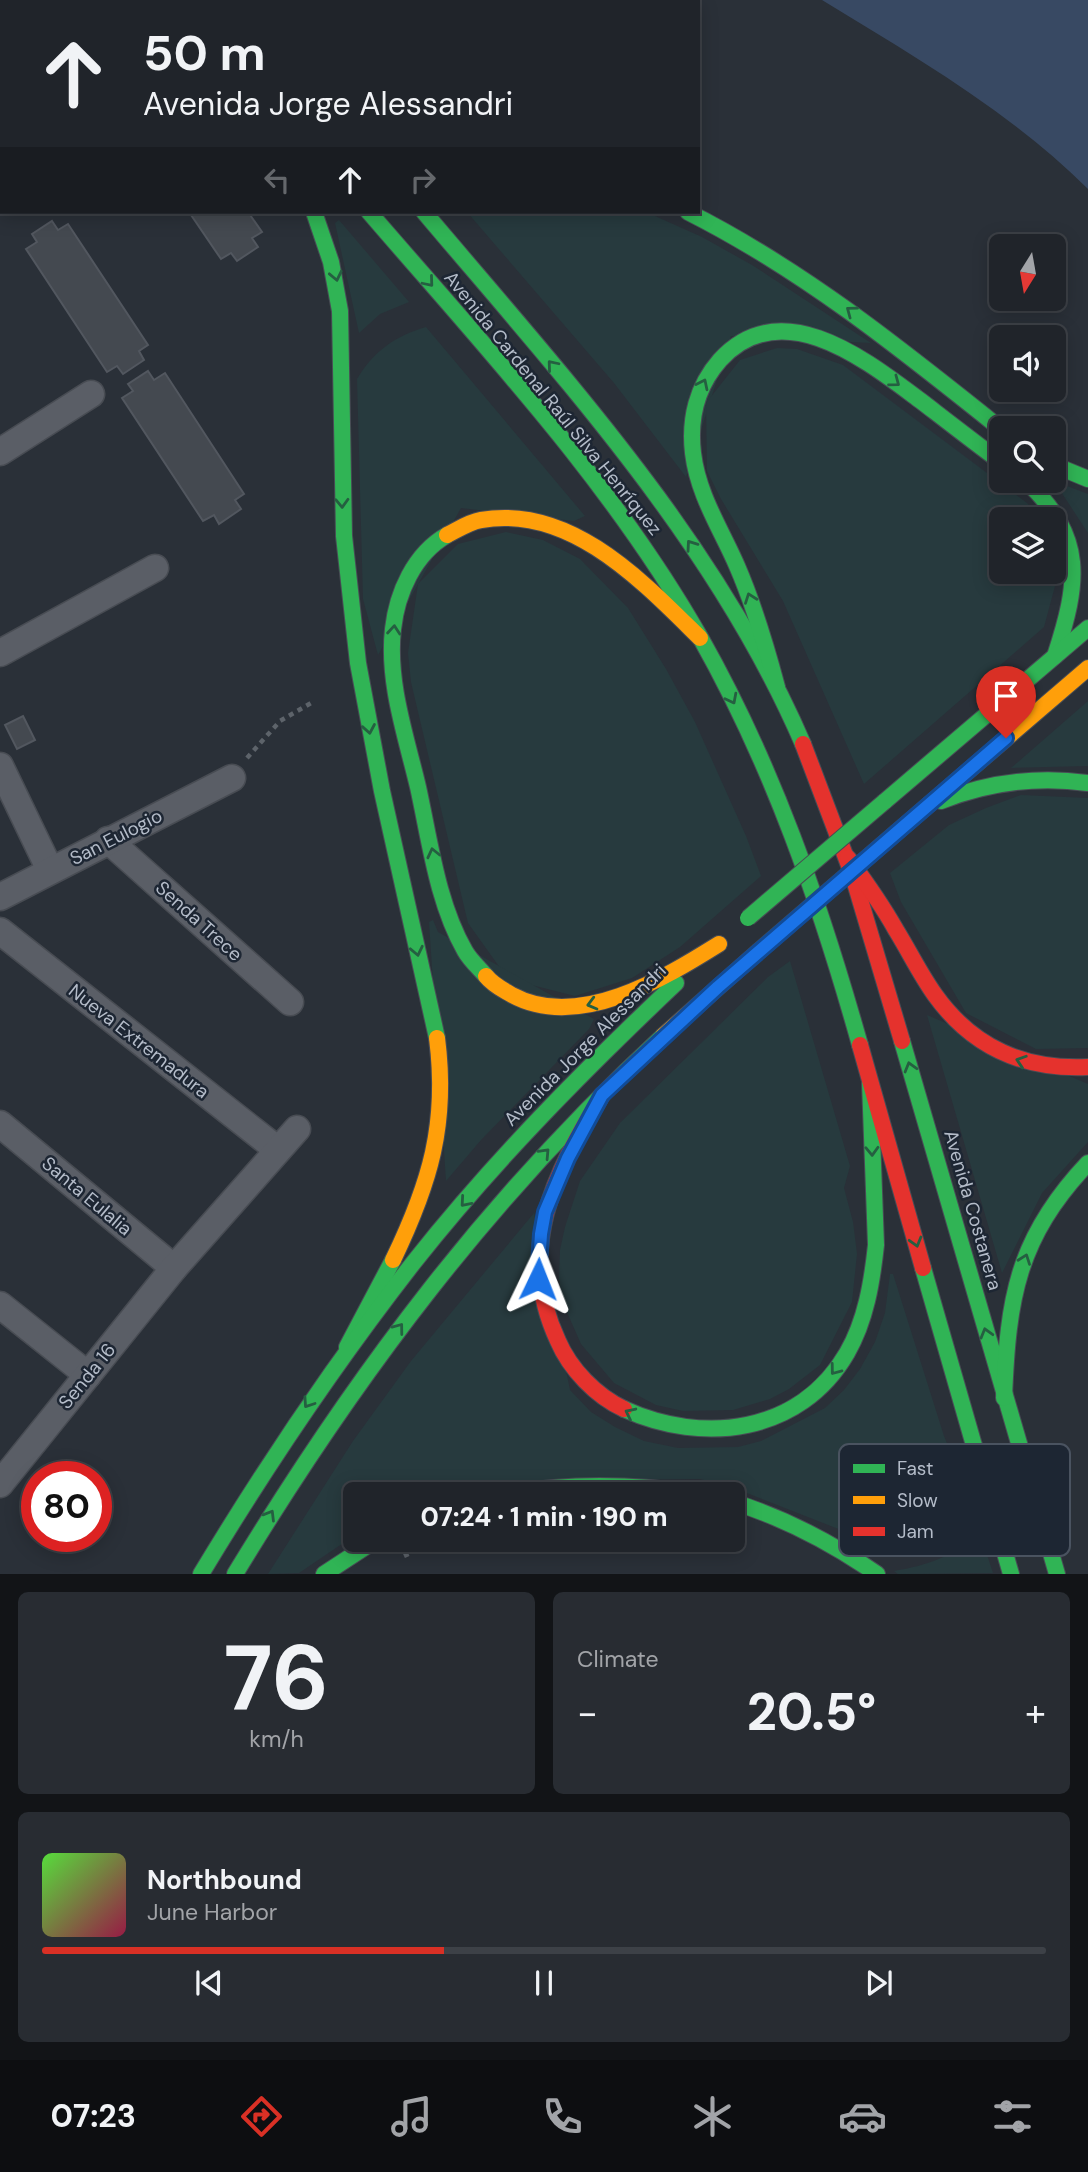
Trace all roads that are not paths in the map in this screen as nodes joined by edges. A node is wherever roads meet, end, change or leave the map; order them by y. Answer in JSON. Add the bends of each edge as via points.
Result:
{"nodes":[{"id":1,"x":315,"y":214,"type":"edge"},
{"id":2,"x":371,"y":214,"type":"edge"},
{"id":3,"x":426,"y":214,"type":"edge"},
{"id":4,"x":692,"y":214,"type":"edge"},
{"id":5,"x":91,"y":394,"type":"dead end"},
{"id":6,"x":989,"y":420,"type":"edge"},
{"id":7,"x":0,"y":452,"type":"edge"},
{"id":8,"x":989,"y":453,"type":"edge"},
{"id":9,"x":1066,"y":470,"type":"edge"},
{"id":10,"x":1088,"y":479,"type":"edge"},
{"id":11,"x":1041,"y":493,"type":"edge"},
{"id":12,"x":155,"y":568,"type":"dead end"},
{"id":13,"x":1088,"y":628,"type":"edge"},
{"id":14,"x":700,"y":638,"type":"junction"},
{"id":15,"x":0,"y":653,"type":"edge"},
{"id":16,"x":1055,"y":656,"type":"junction"},
{"id":17,"x":1088,"y":668,"type":"edge"},
{"id":18,"x":777,"y":687,"type":"junction"},
{"id":19,"x":0,"y":766,"type":"edge"},
{"id":20,"x":232,"y":778,"type":"road end"},
{"id":21,"x":1088,"y":783,"type":"edge"},
{"id":22,"x":923,"y":809,"type":"junction"},
{"id":23,"x":108,"y":840,"type":"junction"},
{"id":24,"x":848,"y":859,"type":"junction"},
{"id":25,"x":50,"y":870,"type":"junction"},
{"id":26,"x":0,"y":897,"type":"edge"},
{"id":27,"x":0,"y":931,"type":"edge"},
{"id":28,"x":733,"y":931,"type":"junction"},
{"id":29,"x":290,"y":1002,"type":"dead end"},
{"id":30,"x":1088,"y":1067,"type":"edge"},
{"id":31,"x":870,"y":1083,"type":"junction"},
{"id":32,"x":602,"y":1095,"type":"junction"},
{"id":33,"x":0,"y":1124,"type":"edge"},
{"id":34,"x":297,"y":1129,"type":"dead end"},
{"id":35,"x":278,"y":1150,"type":"junction"},
{"id":36,"x":1088,"y":1163,"type":"edge"},
{"id":37,"x":174,"y":1268,"type":"junction"},
{"id":38,"x":0,"y":1305,"type":"edge"},
{"id":39,"x":347,"y":1347,"type":"junction"},
{"id":40,"x":88,"y":1375,"type":"junction"},
{"id":41,"x":1004,"y":1398,"type":"junction"},
{"id":42,"x":974,"y":1444,"type":"edge"},
{"id":43,"x":1018,"y":1444,"type":"edge"},
{"id":44,"x":0,"y":1483,"type":"edge"},
{"id":45,"x":745,"y":1506,"type":"edge"},
{"id":46,"x":839,"y":1549,"type":"edge"},
{"id":47,"x":357,"y":1552,"type":"edge"},
{"id":48,"x":851,"y":1556,"type":"edge"},
{"id":49,"x":1006,"y":1556,"type":"edge"},
{"id":50,"x":1051,"y":1556,"type":"edge"},
{"id":51,"x":201,"y":1573,"type":"edge"},
{"id":52,"x":235,"y":1573,"type":"edge"},
{"id":53,"x":324,"y":1573,"type":"edge"},
{"id":54,"x":877,"y":1573,"type":"edge"},
{"id":55,"x":1011,"y":1573,"type":"edge"},
{"id":56,"x":1056,"y":1573,"type":"edge"}],
"edges":[{"from":1,"to":39,"type":"main road","one_way":true,"via":[[336,274],[342,320],[342,509],[352,623],[371,739],[435,1029],[442,1088],[439,1133],[427,1180]]},
{"from":2,"to":14,"type":"main road","name":"Avenida Cardenal Raúl Silva Henríquez","one_way":true,"via":[[606,497]]},
{"from":18,"to":3,"type":"main road","name":"Avenida Cardenal Raúl Silva Henríquez","one_way":true,"via":[[722,591],[671,517],[575,392]]},
{"from":6,"to":4,"type":"main road","one_way":true,"via":[[817,286]]},
{"from":5,"to":7,"type":"street"},
{"from":18,"to":8,"type":"main road","one_way":true,"via":[[753,607],[703,496],[694,464],[695,404],[717,361],[760,335],[810,333],[873,365]]},
{"from":9,"to":10,"type":"main road"},
{"from":11,"to":16,"type":"main road","via":[[1055,509],[1071,544],[1074,584]]},
{"from":12,"to":15,"type":"street"},
{"from":13,"to":16,"type":"main road","name":"Avenida Jorge Alessandri"},
{"from":28,"to":14,"type":"main road","one_way":true,"via":[[688,965],[655,982],[584,1007],[535,1006],[488,980],[467,954],[451,921],[434,860],[392,645],[396,607],[413,567],[451,531],[489,517],[535,520],[574,535],[641,582]]},
{"from":14,"to":31,"type":"main road","name":"Avenida Cardenal Raúl Silva Henríquez","one_way":true,"via":[[785,813],[816,896]]},
{"from":16,"to":28,"type":"main road","name":"Avenida Jorge Alessandri","bridge":true},
{"from":17,"to":22,"type":"main road"},
{"from":18,"to":24,"type":"main road","name":"Avenida Cardenal Raúl Silva Henríquez"},
{"from":19,"to":25,"type":"street"},
{"from":20,"to":23,"type":"street","name":"San Eulogio"},
{"from":21,"to":22,"type":"main road","via":[[1045,780],[994,785]]},
{"from":22,"to":32,"type":"main road","bridge":true},
{"from":23,"to":25,"type":"street","name":"San Eulogio"},
{"from":23,"to":29,"type":"street","name":"Senda Trece"},
{"from":30,"to":24,"type":"main road","one_way":true,"via":[[1028,1064],[971,1034],[937,998]]},
{"from":41,"to":24,"type":"main road","name":"Avenida Costanera","one_way":true},
{"from":25,"to":26,"type":"street","name":"San Eulogio"},
{"from":27,"to":35,"type":"street","name":"Nueva Extremadura"},
{"from":28,"to":39,"type":"main road","name":"Avenida Jorge Alessandri","one_way":true,"via":[[644,1012],[529,1129]]},
{"from":31,"to":32,"type":"main road","one_way":true,"via":[[876,1245],[864,1315],[853,1341],[825,1382],[799,1404],[768,1420],[719,1430],[663,1425],[618,1407],[570,1364],[548,1324],[538,1279],[545,1212]]},
{"from":31,"to":42,"type":"main road","one_way":true},
{"from":52,"to":32,"type":"main road","one_way":true,"via":[[332,1420],[432,1286],[525,1174]]},
{"from":33,"to":37,"type":"street","name":"Santa Eulalia"},
{"from":34,"to":35,"type":"street","name":"Senda 16"},
{"from":35,"to":37,"type":"street","name":"Senda 16"},
{"from":41,"to":36,"type":"main road","one_way":true,"via":[[1009,1325],[1024,1261],[1044,1216]]},
{"from":37,"to":40,"type":"street","name":"Senda 16"},
{"from":38,"to":40,"type":"street"},
{"from":39,"to":51,"type":"main road","name":"Avenida Jorge Alessandri","one_way":true,"via":[[253,1485]]},
{"from":40,"to":44,"type":"street","name":"Senda 16"},
{"from":41,"to":43,"type":"main road","name":"Avenida Costanera"},
{"from":45,"to":46,"type":"main road","via":[[785,1520]]},
{"from":47,"to":53,"type":"main road"},
{"from":48,"to":54,"type":"main road"},
{"from":49,"to":55,"type":"main road","one_way":true},
{"from":50,"to":56,"type":"main road","name":"Avenida Costanera"}]}
